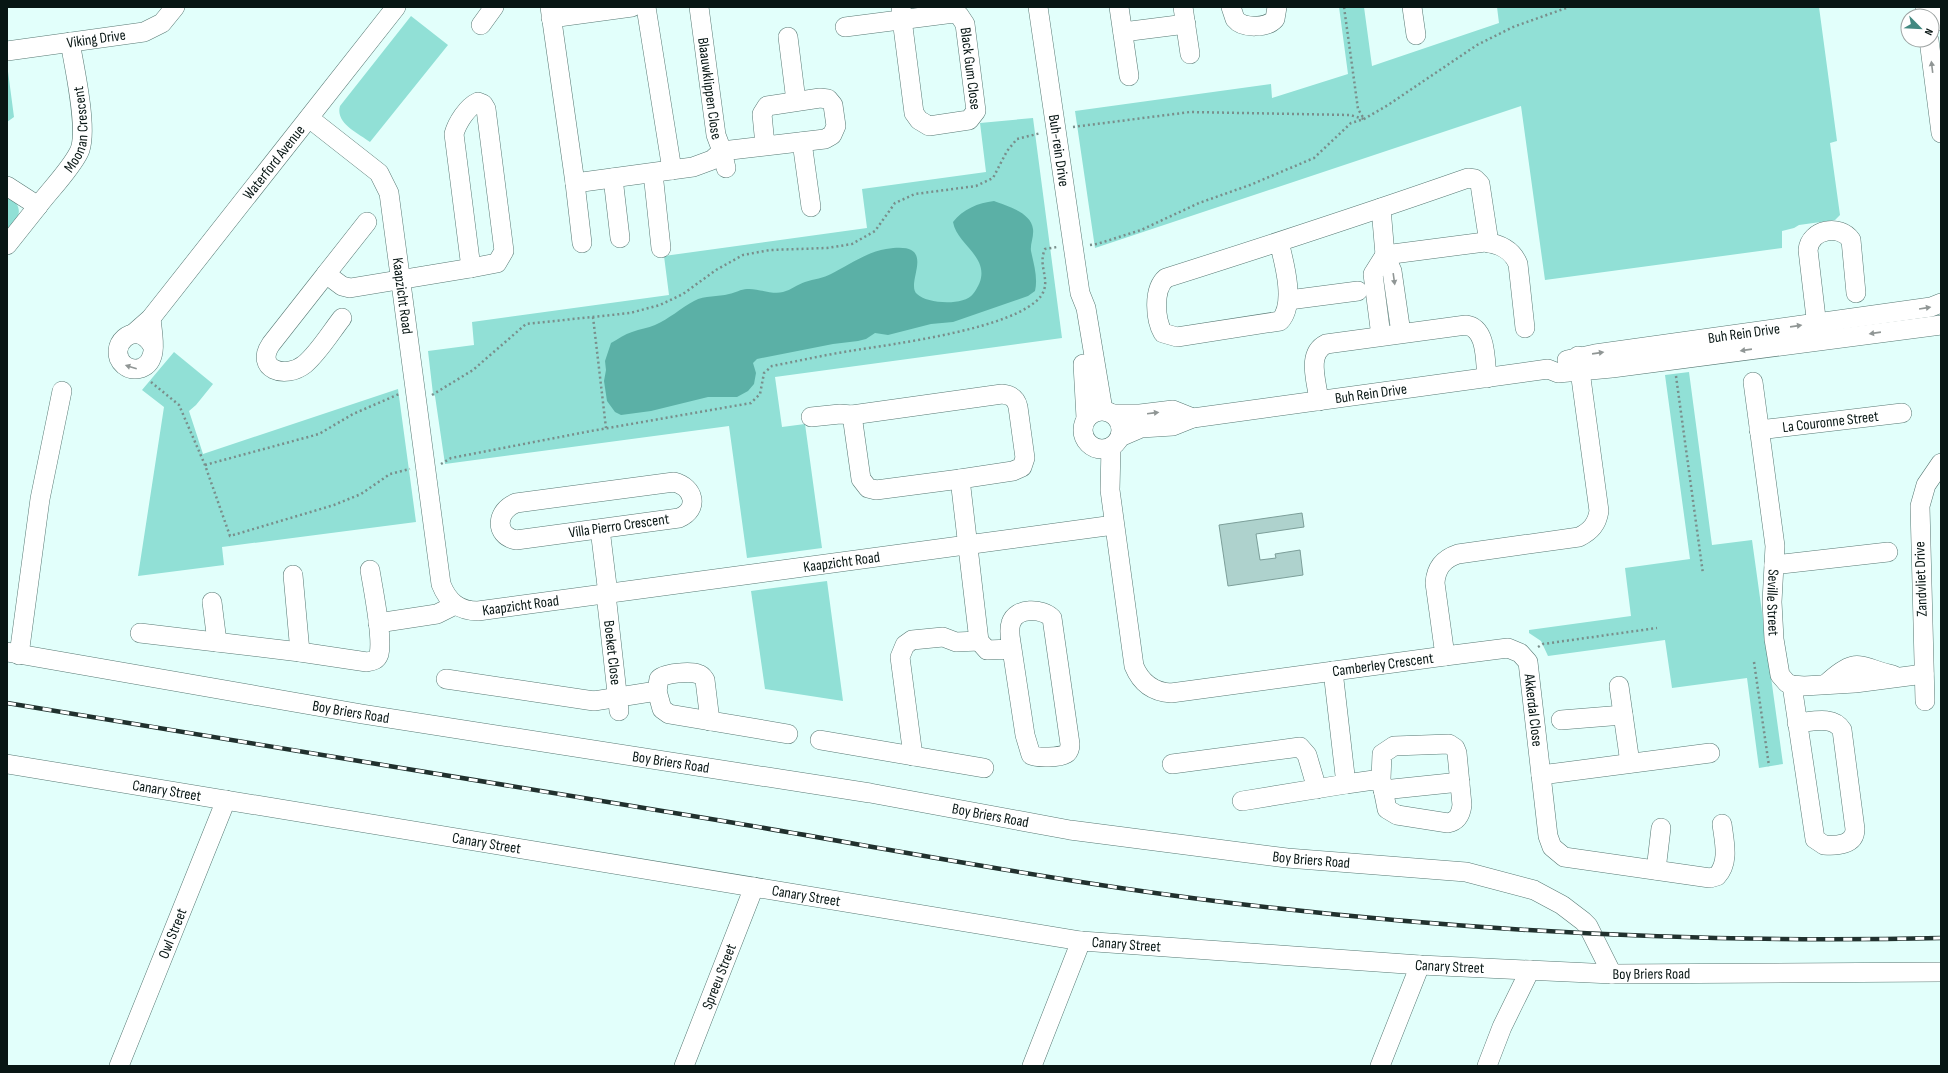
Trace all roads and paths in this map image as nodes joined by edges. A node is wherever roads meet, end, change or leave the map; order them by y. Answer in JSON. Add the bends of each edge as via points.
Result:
{"nodes":[{"id":1,"x":175,"y":7,"type":"edge"},
{"id":2,"x":396,"y":7,"type":"edge"},
{"id":3,"x":494,"y":7,"type":"edge"},
{"id":4,"x":632,"y":7,"type":"edge"},
{"id":5,"x":646,"y":7,"type":"edge"},
{"id":6,"x":699,"y":7,"type":"edge"},
{"id":7,"x":1038,"y":7,"type":"edge"},
{"id":8,"x":1119,"y":7,"type":"edge"},
{"id":9,"x":1231,"y":7,"type":"edge"},
{"id":10,"x":1278,"y":7,"type":"edge"},
{"id":11,"x":1344,"y":7,"type":"edge"},
{"id":12,"x":1412,"y":7,"type":"edge"},
{"id":13,"x":1569,"y":7,"type":"edge"},
{"id":14,"x":1939,"y":7,"type":"edge"},
{"id":15,"x":551,"y":13,"type":"edge"},
{"id":16,"x":902,"y":13,"type":"edge"},
{"id":17,"x":1184,"y":16,"type":"edge"},
{"id":18,"x":1941,"y":21,"type":"edge"},
{"id":19,"x":481,"y":25,"type":"dead end"},
{"id":20,"x":845,"y":27,"type":"dead end"},
{"id":21,"x":1123,"y":32,"type":"junction"},
{"id":22,"x":1416,"y":35,"type":"dead end"},
{"id":23,"x":788,"y":37,"type":"dead end"},
{"id":24,"x":70,"y":42,"type":"junction"},
{"id":25,"x":1930,"y":48,"type":"edge"},
{"id":26,"x":7,"y":51,"type":"edge"},
{"id":27,"x":1190,"y":54,"type":"dead end"},
{"id":28,"x":1129,"y":76,"type":"dead end"},
{"id":29,"x":796,"y":101,"type":"junction"},
{"id":30,"x":309,"y":118,"type":"junction"},
{"id":31,"x":1364,"y":119,"type":"junction"},
{"id":32,"x":1067,"y":128,"type":"dead end"},
{"id":33,"x":1044,"y":132,"type":"dead end"},
{"id":34,"x":1941,"y":133,"type":"edge"},
{"id":35,"x":802,"y":142,"type":"junction"},
{"id":36,"x":765,"y":146,"type":"junction"},
{"id":37,"x":724,"y":160,"type":"junction"},
{"id":38,"x":672,"y":170,"type":"junction"},
{"id":39,"x":653,"y":173,"type":"junction"},
{"id":40,"x":613,"y":178,"type":"junction"},
{"id":41,"x":575,"y":183,"type":"junction"},
{"id":42,"x":7,"y":186,"type":"edge"},
{"id":43,"x":38,"y":206,"type":"junction"},
{"id":44,"x":811,"y":207,"type":"dead end"},
{"id":45,"x":1381,"y":208,"type":"junction"},
{"id":46,"x":367,"y":222,"type":"dead end"},
{"id":47,"x":620,"y":238,"type":"dead end"},
{"id":48,"x":1279,"y":242,"type":"junction"},
{"id":49,"x":582,"y":243,"type":"dead end"},
{"id":50,"x":1489,"y":243,"type":"junction"},
{"id":51,"x":7,"y":245,"type":"edge"},
{"id":52,"x":1083,"y":245,"type":"dead end"},
{"id":53,"x":1059,"y":247,"type":"dead end"},
{"id":54,"x":661,"y":248,"type":"dead end"},
{"id":55,"x":1385,"y":254,"type":"junction"},
{"id":56,"x":471,"y":268,"type":"junction"},
{"id":57,"x":326,"y":274,"type":"junction"},
{"id":58,"x":400,"y":279,"type":"junction"},
{"id":59,"x":1358,"y":291,"type":"dead end"},
{"id":60,"x":1856,"y":293,"type":"dead end"},
{"id":61,"x":1289,"y":300,"type":"junction"},
{"id":62,"x":1941,"y":303,"type":"edge"},
{"id":63,"x":593,"y":317,"type":"junction"},
{"id":64,"x":151,"y":318,"type":"junction"},
{"id":65,"x":342,"y":318,"type":"dead end"},
{"id":66,"x":1941,"y":325,"type":"edge"},
{"id":67,"x":1525,"y":328,"type":"dead end"},
{"id":68,"x":1817,"y":332,"type":"junction"},
{"id":69,"x":134,"y":333,"type":"junction"},
{"id":70,"x":1401,"y":334,"type":"junction"},
{"id":71,"x":1381,"y":336,"type":"junction"},
{"id":72,"x":152,"y":345,"type":"junction"},
{"id":73,"x":1697,"y":349,"type":"junction"},
{"id":74,"x":1674,"y":359,"type":"junction"},
{"id":75,"x":1579,"y":364,"type":"junction"},
{"id":76,"x":153,"y":375,"type":"dead end"},
{"id":77,"x":414,"y":376,"type":"junction"},
{"id":78,"x":1487,"y":378,"type":"junction"},
{"id":79,"x":1753,"y":382,"type":"dead end"},
{"id":80,"x":430,"y":389,"type":"dead end"},
{"id":81,"x":62,"y":391,"type":"dead end"},
{"id":82,"x":1319,"y":401,"type":"junction"},
{"id":83,"x":1902,"y":413,"type":"dead end"},
{"id":84,"x":1101,"y":414,"type":"junction"},
{"id":85,"x":852,"y":415,"type":"junction"},
{"id":86,"x":811,"y":418,"type":"dead end"},
{"id":87,"x":1193,"y":418,"type":"junction"},
{"id":88,"x":606,"y":428,"type":"junction"},
{"id":89,"x":1759,"y":430,"type":"junction"},
{"id":90,"x":1116,"y":442,"type":"junction"},
{"id":91,"x":1093,"y":447,"type":"junction"},
{"id":92,"x":1941,"y":463,"type":"edge"},
{"id":93,"x":205,"y":465,"type":"junction"},
{"id":94,"x":426,"y":468,"type":"junction"},
{"id":95,"x":960,"y":479,"type":"junction"},
{"id":96,"x":1110,"y":490,"type":"junction"},
{"id":97,"x":1114,"y":525,"type":"junction"},
{"id":98,"x":600,"y":529,"type":"junction"},
{"id":99,"x":967,"y":545,"type":"junction"},
{"id":100,"x":1888,"y":552,"type":"dead end"},
{"id":101,"x":1774,"y":565,"type":"junction"},
{"id":102,"x":370,"y":570,"type":"dead end"},
{"id":103,"x":1704,"y":574,"type":"dead end"},
{"id":104,"x":293,"y":575,"type":"dead end"},
{"id":105,"x":607,"y":594,"type":"junction"},
{"id":106,"x":212,"y":602,"type":"dead end"},
{"id":107,"x":455,"y":605,"type":"junction"},
{"id":108,"x":378,"y":623,"type":"junction"},
{"id":109,"x":1657,"y":628,"type":"dead end"},
{"id":110,"x":140,"y":633,"type":"dead end"},
{"id":111,"x":978,"y":641,"type":"junction"},
{"id":112,"x":217,"y":642,"type":"junction"},
{"id":113,"x":1012,"y":649,"type":"junction"},
{"id":114,"x":300,"y":652,"type":"junction"},
{"id":115,"x":13,"y":654,"type":"edge"},
{"id":116,"x":1445,"y":656,"type":"junction"},
{"id":117,"x":1524,"y":657,"type":"junction"},
{"id":118,"x":1754,"y":662,"type":"dead end"},
{"id":119,"x":1332,"y":671,"type":"junction"},
{"id":120,"x":1924,"y":674,"type":"junction"},
{"id":121,"x":446,"y":679,"type":"dead end"},
{"id":122,"x":1792,"y":685,"type":"junction"},
{"id":123,"x":1619,"y":686,"type":"dead end"},
{"id":124,"x":657,"y":691,"type":"junction"},
{"id":125,"x":1925,"y":701,"type":"dead end"},
{"id":126,"x":619,"y":704,"type":"junction"},
{"id":127,"x":1623,"y":714,"type":"junction"},
{"id":128,"x":1561,"y":720,"type":"dead end"},
{"id":129,"x":710,"y":721,"type":"junction"},
{"id":130,"x":1797,"y":723,"type":"junction"},
{"id":131,"x":788,"y":734,"type":"dead end"},
{"id":132,"x":820,"y":740,"type":"dead end"},
{"id":133,"x":1710,"y":753,"type":"dead end"},
{"id":134,"x":913,"y":756,"type":"junction"},
{"id":135,"x":1630,"y":763,"type":"junction"},
{"id":136,"x":7,"y":764,"type":"edge"},
{"id":137,"x":1172,"y":764,"type":"dead end"},
{"id":138,"x":1768,"y":766,"type":"dead end"},
{"id":139,"x":984,"y":768,"type":"dead end"},
{"id":140,"x":1541,"y":775,"type":"junction"},
{"id":141,"x":1460,"y":782,"type":"junction"},
{"id":142,"x":1346,"y":784,"type":"junction"},
{"id":143,"x":1382,"y":784,"type":"junction"},
{"id":144,"x":1317,"y":788,"type":"junction"},
{"id":145,"x":226,"y":800,"type":"junction"},
{"id":146,"x":1242,"y":801,"type":"dead end"},
{"id":147,"x":1722,"y":824,"type":"dead end"},
{"id":148,"x":1661,"y":828,"type":"dead end"},
{"id":149,"x":1656,"y":870,"type":"junction"},
{"id":150,"x":754,"y":886,"type":"junction"},
{"id":151,"x":1081,"y":941,"type":"junction"},
{"id":152,"x":1420,"y":965,"type":"junction"},
{"id":153,"x":1530,"y":970,"type":"junction"},
{"id":154,"x":1941,"y":972,"type":"edge"},
{"id":155,"x":1612,"y":974,"type":"junction"},
{"id":156,"x":119,"y":1066,"type":"edge"},
{"id":157,"x":684,"y":1066,"type":"edge"},
{"id":158,"x":1032,"y":1066,"type":"edge"},
{"id":159,"x":1380,"y":1066,"type":"edge"},
{"id":160,"x":1487,"y":1066,"type":"edge"}],
"edges":[{"from":1,"to":24,"type":"street","name":"Viking Drive","via":[[162,23],[150,30]]},
{"from":2,"to":30,"type":"street","name":"Waterford Avenue"},
{"from":3,"to":19,"type":"street"},
{"from":4,"to":15,"type":"street"},
{"from":5,"to":38,"type":"street"},
{"from":6,"to":37,"type":"street","name":"Blaauwklippen Close","via":[[716,135]]},
{"from":7,"to":84,"type":"street","name":"Buh-rein Drive","via":[[1080,294],[1079,307]]},
{"from":8,"to":21,"type":"street"},
{"from":9,"to":10,"type":"street","via":[[1235,19],[1244,26],[1268,25],[1275,19]]},
{"from":11,"to":31,"type":"path","via":[[1358,109]]},
{"from":12,"to":22,"type":"street"},
{"from":13,"to":31,"type":"path","via":[[1496,34]]},
{"from":14,"to":18,"type":"street"},
{"from":15,"to":41,"type":"street"},
{"from":16,"to":16,"type":"street","name":"Black Gum Close","via":[[954,13],[963,19],[976,111],[969,120],[929,126],[919,120],[914,113]]},
{"from":16,"to":20,"type":"street","name":"Black Gum Close"},
{"from":17,"to":21,"type":"street"},
{"from":17,"to":27,"type":"street"},
{"from":21,"to":28,"type":"street"},
{"from":23,"to":29,"type":"street"},
{"from":24,"to":26,"type":"street","name":"Viking Drive"},
{"from":24,"to":43,"type":"street","name":"Moonan Crescent","via":[[83,128],[82,144],[76,158]]},
{"from":34,"to":25,"type":"street","one_way":true},
{"from":29,"to":35,"type":"street","via":[[820,98],[831,101],[836,126],[832,135],[825,139]]},
{"from":29,"to":36,"type":"street","via":[[771,104],[764,110],[762,119]]},
{"from":30,"to":58,"type":"street","name":"Kaapzicht Road","via":[[373,168],[383,180],[389,193]]},
{"from":30,"to":64,"type":"street","name":"Waterford Avenue"},
{"from":31,"to":32,"type":"path","via":[[1350,115],[1190,112]]},
{"from":31,"to":52,"type":"path","via":[[1351,124],[1314,158],[1199,203],[1141,230],[1097,244]]},
{"from":33,"to":63,"type":"path","via":[[1017,139],[1006,151],[993,178],[976,186],[914,194],[895,203],[875,231],[852,244],[827,248],[770,250],[743,255],[660,306],[630,313]]},
{"from":35,"to":36,"type":"street"},
{"from":35,"to":44,"type":"street"},
{"from":36,"to":37,"type":"street"},
{"from":37,"to":38,"type":"street","via":[[712,160],[693,167]]},
{"from":38,"to":39,"type":"street"},
{"from":39,"to":40,"type":"street"},
{"from":39,"to":54,"type":"street"},
{"from":40,"to":41,"type":"street"},
{"from":40,"to":47,"type":"street"},
{"from":41,"to":49,"type":"street"},
{"from":42,"to":43,"type":"street"},
{"from":43,"to":51,"type":"street","name":"Moonan Crescent"},
{"from":45,"to":48,"type":"street"},
{"from":45,"to":50,"type":"street","via":[[1468,178],[1474,179],[1480,184]]},
{"from":45,"to":55,"type":"street"},
{"from":46,"to":57,"type":"street"},
{"from":48,"to":61,"type":"street"},
{"from":48,"to":61,"type":"street","via":[[1166,278],[1159,286],[1156,299],[1161,330],[1166,336],[1177,337],[1275,323],[1283,318]]},
{"from":50,"to":55,"type":"street"},
{"from":50,"to":67,"type":"street","via":[[1508,250],[1518,264]]},
{"from":53,"to":88,"type":"path","via":[[1045,249],[1041,258],[1046,286],[1042,294],[1034,304],[1014,314],[964,330],[910,342],[772,366],[764,373],[760,394],[751,403]]},
{"from":55,"to":70,"type":"street","one_way":true,"via":[[1392,271]]},
{"from":55,"to":71,"type":"street","via":[[1373,274]]},
{"from":56,"to":56,"type":"street","via":[[454,134],[457,125],[478,102],[486,109],[504,252],[497,263]]},
{"from":56,"to":58,"type":"street"},
{"from":57,"to":58,"type":"street","via":[[346,287]]},
{"from":57,"to":65,"type":"street","via":[[271,344],[267,353],[268,363],[274,370],[284,373],[300,367],[309,360]]},
{"from":58,"to":77,"type":"street","name":"Kaapzicht Road"},
{"from":59,"to":61,"type":"street"},
{"from":60,"to":68,"type":"street","via":[[1851,240],[1848,236],[1838,231],[1812,236],[1808,250]]},
{"from":68,"to":62,"type":"street","name":"Buh Rein Drive","one_way":true},
{"from":63,"to":80,"type":"path","via":[[526,324],[473,370],[432,395]]},
{"from":63,"to":88,"type":"path"},
{"from":64,"to":69,"type":"street","name":"Waterford Avenue"},
{"from":64,"to":72,"type":"street","name":"Waterford Avenue"},
{"from":66,"to":68,"type":"street","name":"Buh Rein Drive","one_way":true},
{"from":68,"to":73,"type":"street","name":"Buh Rein Drive"},
{"from":69,"to":72,"type":"street","via":[[148,338]]},
{"from":72,"to":69,"type":"street","name":"Waterford Avenue","one_way":true,"via":[[154,353],[145,366],[138,369],[123,364],[119,357],[119,346],[126,336]]},
{"from":70,"to":71,"type":"street"},
{"from":70,"to":78,"type":"street","via":[[1466,325],[1476,328],[1481,337]]},
{"from":71,"to":82,"type":"street","via":[[1326,344],[1319,348],[1314,361]]},
{"from":73,"to":74,"type":"street","name":"Buh Rein Drive"},
{"from":75,"to":73,"type":"street","name":"Buh Rein Drive","one_way":true},
{"from":74,"to":75,"type":"street","name":"Buh Rein Drive"},
{"from":74,"to":103,"type":"path"},
{"from":75,"to":78,"type":"street","name":"Buh Rein Drive","via":[[1558,373],[1548,369]]},
{"from":75,"to":116,"type":"street","name":"Camberley Crescent","via":[[1598,511],[1595,525],[1579,537],[1458,554],[1442,562],[1435,582]]},
{"from":76,"to":93,"type":"path","via":[[149,381],[179,406]]},
{"from":77,"to":93,"type":"path","via":[[406,376],[398,395],[353,414],[319,434]]},
{"from":77,"to":94,"type":"street","name":"Kaapzicht Road"},
{"from":78,"to":82,"type":"street","name":"Buh Rein Drive"},
{"from":79,"to":89,"type":"street","name":"Seville Street"},
{"from":81,"to":115,"type":"street"},
{"from":82,"to":87,"type":"street","name":"Buh Rein Drive"},
{"from":83,"to":89,"type":"street","name":"La Couronne Street"},
{"from":84,"to":87,"type":"street","name":"Buh Rein Drive","one_way":true,"via":[[1140,414],[1173,410]]},
{"from":84,"to":90,"type":"street","via":[[1121,425]]},
{"from":84,"to":91,"type":"street","via":[[1083,424],[1084,437]]},
{"from":85,"to":86,"type":"street"},
{"from":85,"to":95,"type":"street","via":[[861,479],[868,488],[876,490]]},
{"from":85,"to":95,"type":"street","via":[[1002,394],[1012,397],[1018,407],[1025,458],[1022,467],[1013,471]]},
{"from":87,"to":90,"type":"street","name":"Buh Rein Drive","via":[[1173,426],[1141,428]]},
{"from":88,"to":94,"type":"path","via":[[451,458],[435,468]]},
{"from":89,"to":101,"type":"street","name":"Seville Street","via":[[1775,546]]},
{"from":90,"to":91,"type":"street","via":[[1106,449]]},
{"from":90,"to":96,"type":"street","name":"Camberley Crescent"},
{"from":91,"to":96,"type":"street","name":"Camberley Crescent"},
{"from":92,"to":120,"type":"street","name":"Zandvliet Drive","via":[[1926,484],[1920,506]]},
{"from":93,"to":94,"type":"path","via":[[230,536],[334,505],[361,494],[390,474]]},
{"from":94,"to":107,"type":"street","name":"Kaapzicht Road","via":[[442,584]]},
{"from":95,"to":99,"type":"street"},
{"from":96,"to":97,"type":"street","name":"Camberley Crescent"},
{"from":97,"to":99,"type":"street","name":"Kaapzicht Road"},
{"from":97,"to":119,"type":"street","name":"Camberley Crescent","via":[[1134,666],[1137,674],[1148,686],[1171,693]]},
{"from":98,"to":98,"type":"street","name":"Villa Pierro Crescent","via":[[516,540],[506,536],[500,522],[505,508],[516,502],[674,482],[689,490],[690,507],[683,516]]},
{"from":98,"to":105,"type":"street","name":"Boeket Close"},
{"from":99,"to":105,"type":"street","name":"Kaapzicht Road"},
{"from":99,"to":111,"type":"street"},
{"from":100,"to":101,"type":"street"},
{"from":101,"to":122,"type":"street","name":"Seville Street","via":[[1772,602],[1778,666],[1780,675]]},
{"from":102,"to":108,"type":"street"},
{"from":104,"to":114,"type":"street"},
{"from":105,"to":107,"type":"street","name":"Kaapzicht Road","via":[[478,611],[470,611]]},
{"from":105,"to":126,"type":"street","name":"Boeket Close"},
{"from":106,"to":112,"type":"street"},
{"from":107,"to":108,"type":"street","via":[[436,614]]},
{"from":108,"to":114,"type":"street","via":[[379,654],[374,661]]},
{"from":109,"to":117,"type":"path","via":[[1543,644]]},
{"from":110,"to":112,"type":"street"},
{"from":111,"to":113,"type":"street","via":[[987,650]]},
{"from":111,"to":134,"type":"street","via":[[958,643],[940,637],[912,640],[902,648],[900,657]]},
{"from":112,"to":114,"type":"street"},
{"from":113,"to":113,"type":"street","via":[[1010,630],[1016,615],[1039,610],[1052,618],[1070,744],[1065,754],[1039,758],[1031,755],[1024,735]]},
{"from":115,"to":155,"type":"street","name":"Boy Briers Road","via":[[362,714],[870,793],[1070,830],[1287,858],[1466,872],[1534,890],[1562,905],[1588,926]]},
{"from":116,"to":117,"type":"street","name":"Akkerdal Close","via":[[1508,648]]},
{"from":116,"to":119,"type":"street","name":"Camberley Crescent"},
{"from":117,"to":140,"type":"street","name":"Akkerdal Close","via":[[1530,668]]},
{"from":118,"to":138,"type":"path"},
{"from":119,"to":142,"type":"street"},
{"from":120,"to":122,"type":"street","via":[[1855,683]]},
{"from":120,"to":125,"type":"street","name":"Zandvliet Drive"},
{"from":121,"to":126,"type":"street"},
{"from":122,"to":130,"type":"street"},
{"from":123,"to":127,"type":"street"},
{"from":124,"to":126,"type":"street"},
{"from":124,"to":129,"type":"street","via":[[659,704],[665,712]]},
{"from":124,"to":129,"type":"street","via":[[658,678],[664,674],[701,675],[705,680]]},
{"from":127,"to":128,"type":"street"},
{"from":127,"to":135,"type":"street"},
{"from":129,"to":131,"type":"street"},
{"from":130,"to":130,"type":"street","via":[[1831,721],[1837,723],[1842,730],[1855,829],[1854,838],[1850,842],[1824,845],[1815,839]]},
{"from":132,"to":134,"type":"street"},
{"from":133,"to":135,"type":"street"},
{"from":134,"to":139,"type":"street"},
{"from":135,"to":140,"type":"street"},
{"from":136,"to":145,"type":"street","name":"Canary Street"},
{"from":137,"to":144,"type":"street","via":[[1300,747],[1307,755]]},
{"from":140,"to":149,"type":"street","name":"Akkerdal Close","via":[[1548,836],[1552,847],[1558,853],[1572,859]]},
{"from":141,"to":143,"type":"street"},
{"from":141,"to":143,"type":"street","via":[[1461,812],[1453,822],[1448,823],[1397,815],[1388,809]]},
{"from":141,"to":143,"type":"street","via":[[1457,753],[1452,745],[1445,743],[1390,747],[1382,754]]},
{"from":142,"to":143,"type":"street"},
{"from":142,"to":144,"type":"street"},
{"from":144,"to":146,"type":"street"},
{"from":145,"to":150,"type":"street","name":"Canary Street"},
{"from":145,"to":156,"type":"street","name":"Owl Street"},
{"from":147,"to":149,"type":"street","name":"Akkerdal Close","via":[[1725,857],[1718,876],[1710,878]]},
{"from":148,"to":149,"type":"street"},
{"from":150,"to":151,"type":"street","name":"Canary Street"},
{"from":150,"to":157,"type":"street","name":"Spreeu Street"},
{"from":151,"to":152,"type":"street","name":"Canary Street"},
{"from":151,"to":158,"type":"street"},
{"from":152,"to":153,"type":"street","name":"Canary Street"},
{"from":152,"to":159,"type":"street"},
{"from":153,"to":155,"type":"street","name":"Canary Street"},
{"from":153,"to":160,"type":"street","via":[[1502,1027]]},
{"from":154,"to":155,"type":"street","name":"Boy Briers Road"}]}
